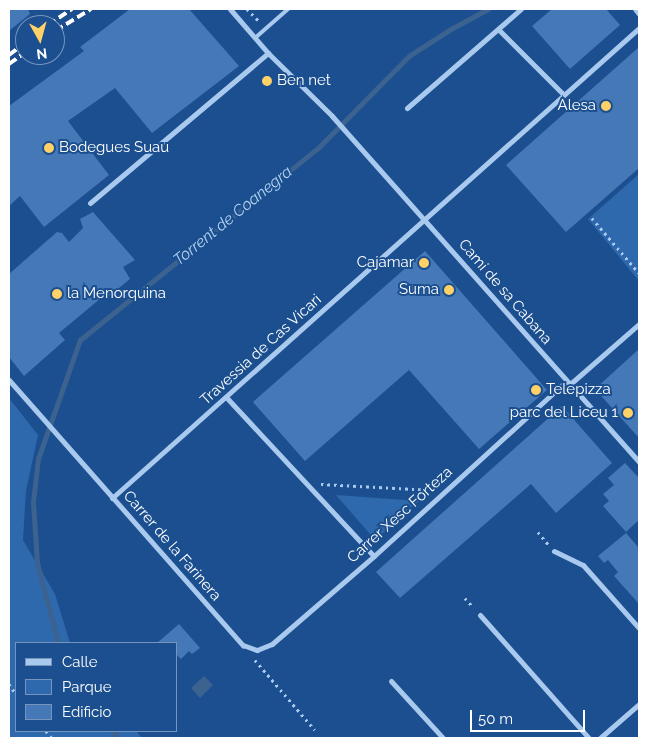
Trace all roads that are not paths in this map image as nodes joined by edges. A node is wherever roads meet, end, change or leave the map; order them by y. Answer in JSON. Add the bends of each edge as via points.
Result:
{"nodes":[{"id":1,"x":230,"y":9,"type":"edge"},
{"id":2,"x":288,"y":9,"type":"edge"},
{"id":3,"x":522,"y":9,"type":"edge"},
{"id":4,"x":635,"y":9,"type":"edge"},
{"id":5,"x":639,"y":14,"type":"edge"},
{"id":6,"x":639,"y":28,"type":"edge"},
{"id":7,"x":498,"y":29,"type":"junction"},
{"id":8,"x":255,"y":38,"type":"junction"},
{"id":9,"x":268,"y":53,"type":"junction"},
{"id":10,"x":564,"y":94,"type":"junction"},
{"id":11,"x":407,"y":108,"type":"dead end"},
{"id":12,"x":90,"y":203,"type":"dead end"},
{"id":13,"x":425,"y":219,"type":"junction"},
{"id":14,"x":639,"y":324,"type":"edge"},
{"id":15,"x":9,"y":380,"type":"edge"},
{"id":16,"x":568,"y":383,"type":"junction"},
{"id":17,"x":226,"y":397,"type":"junction"},
{"id":18,"x":638,"y":458,"type":"edge"},
{"id":19,"x":112,"y":498,"type":"junction"},
{"id":20,"x":554,"y":551,"type":"road end"},
{"id":21,"x":374,"y":556,"type":"junction"},
{"id":22,"x":480,"y":615,"type":"dead end"},
{"id":23,"x":639,"y":628,"type":"edge"},
{"id":24,"x":243,"y":645,"type":"joint"},
{"id":25,"x":391,"y":681,"type":"dead end"},
{"id":26,"x":639,"y":704,"type":"edge"},
{"id":27,"x":443,"y":738,"type":"edge"},
{"id":28,"x":589,"y":738,"type":"edge"},
{"id":29,"x":600,"y":738,"type":"edge"}],
"edges":[{"from":1,"to":8,"type":"street","name":"Camí de sa Cabana"},
{"from":2,"to":8,"type":"lane"},
{"from":3,"to":7,"type":"street"},
{"from":4,"to":5,"type":"street"},
{"from":6,"to":10,"type":"street","name":"Travessia de Cas Vicari"},
{"from":7,"to":10,"type":"street"},
{"from":7,"to":11,"type":"street"},
{"from":8,"to":9,"type":"street","name":"Camí de sa Cabana"},
{"from":9,"to":12,"type":"street"},
{"from":9,"to":13,"type":"street","name":"Camí de sa Cabana","via":[[332,116]]},
{"from":10,"to":13,"type":"street","name":"Travessia de Cas Vicari"},
{"from":13,"to":16,"type":"street","name":"Camí de sa Cabana"},
{"from":13,"to":17,"type":"street","name":"Travessia de Cas Vicari"},
{"from":14,"to":16,"type":"street","name":"Carrer Xesc Forteza"},
{"from":15,"to":19,"type":"street","name":"Carrer de la Farinera"},
{"from":16,"to":18,"type":"street","name":"Camí de sa Cabana"},
{"from":16,"to":21,"type":"street","name":"Carrer Xesc Forteza"},
{"from":17,"to":19,"type":"street","name":"Travessia de Cas Vicari"},
{"from":17,"to":21,"type":"street"},
{"from":19,"to":24,"type":"street","name":"Carrer de la Farinera"},
{"from":20,"to":23,"type":"street","via":[[584,565]]},
{"from":21,"to":24,"type":"street","name":"Carrer Xesc Forteza","via":[[272,644],[257,650]]},
{"from":22,"to":28,"type":"street"},
{"from":25,"to":27,"type":"street"},
{"from":26,"to":29,"type":"street"}]}
